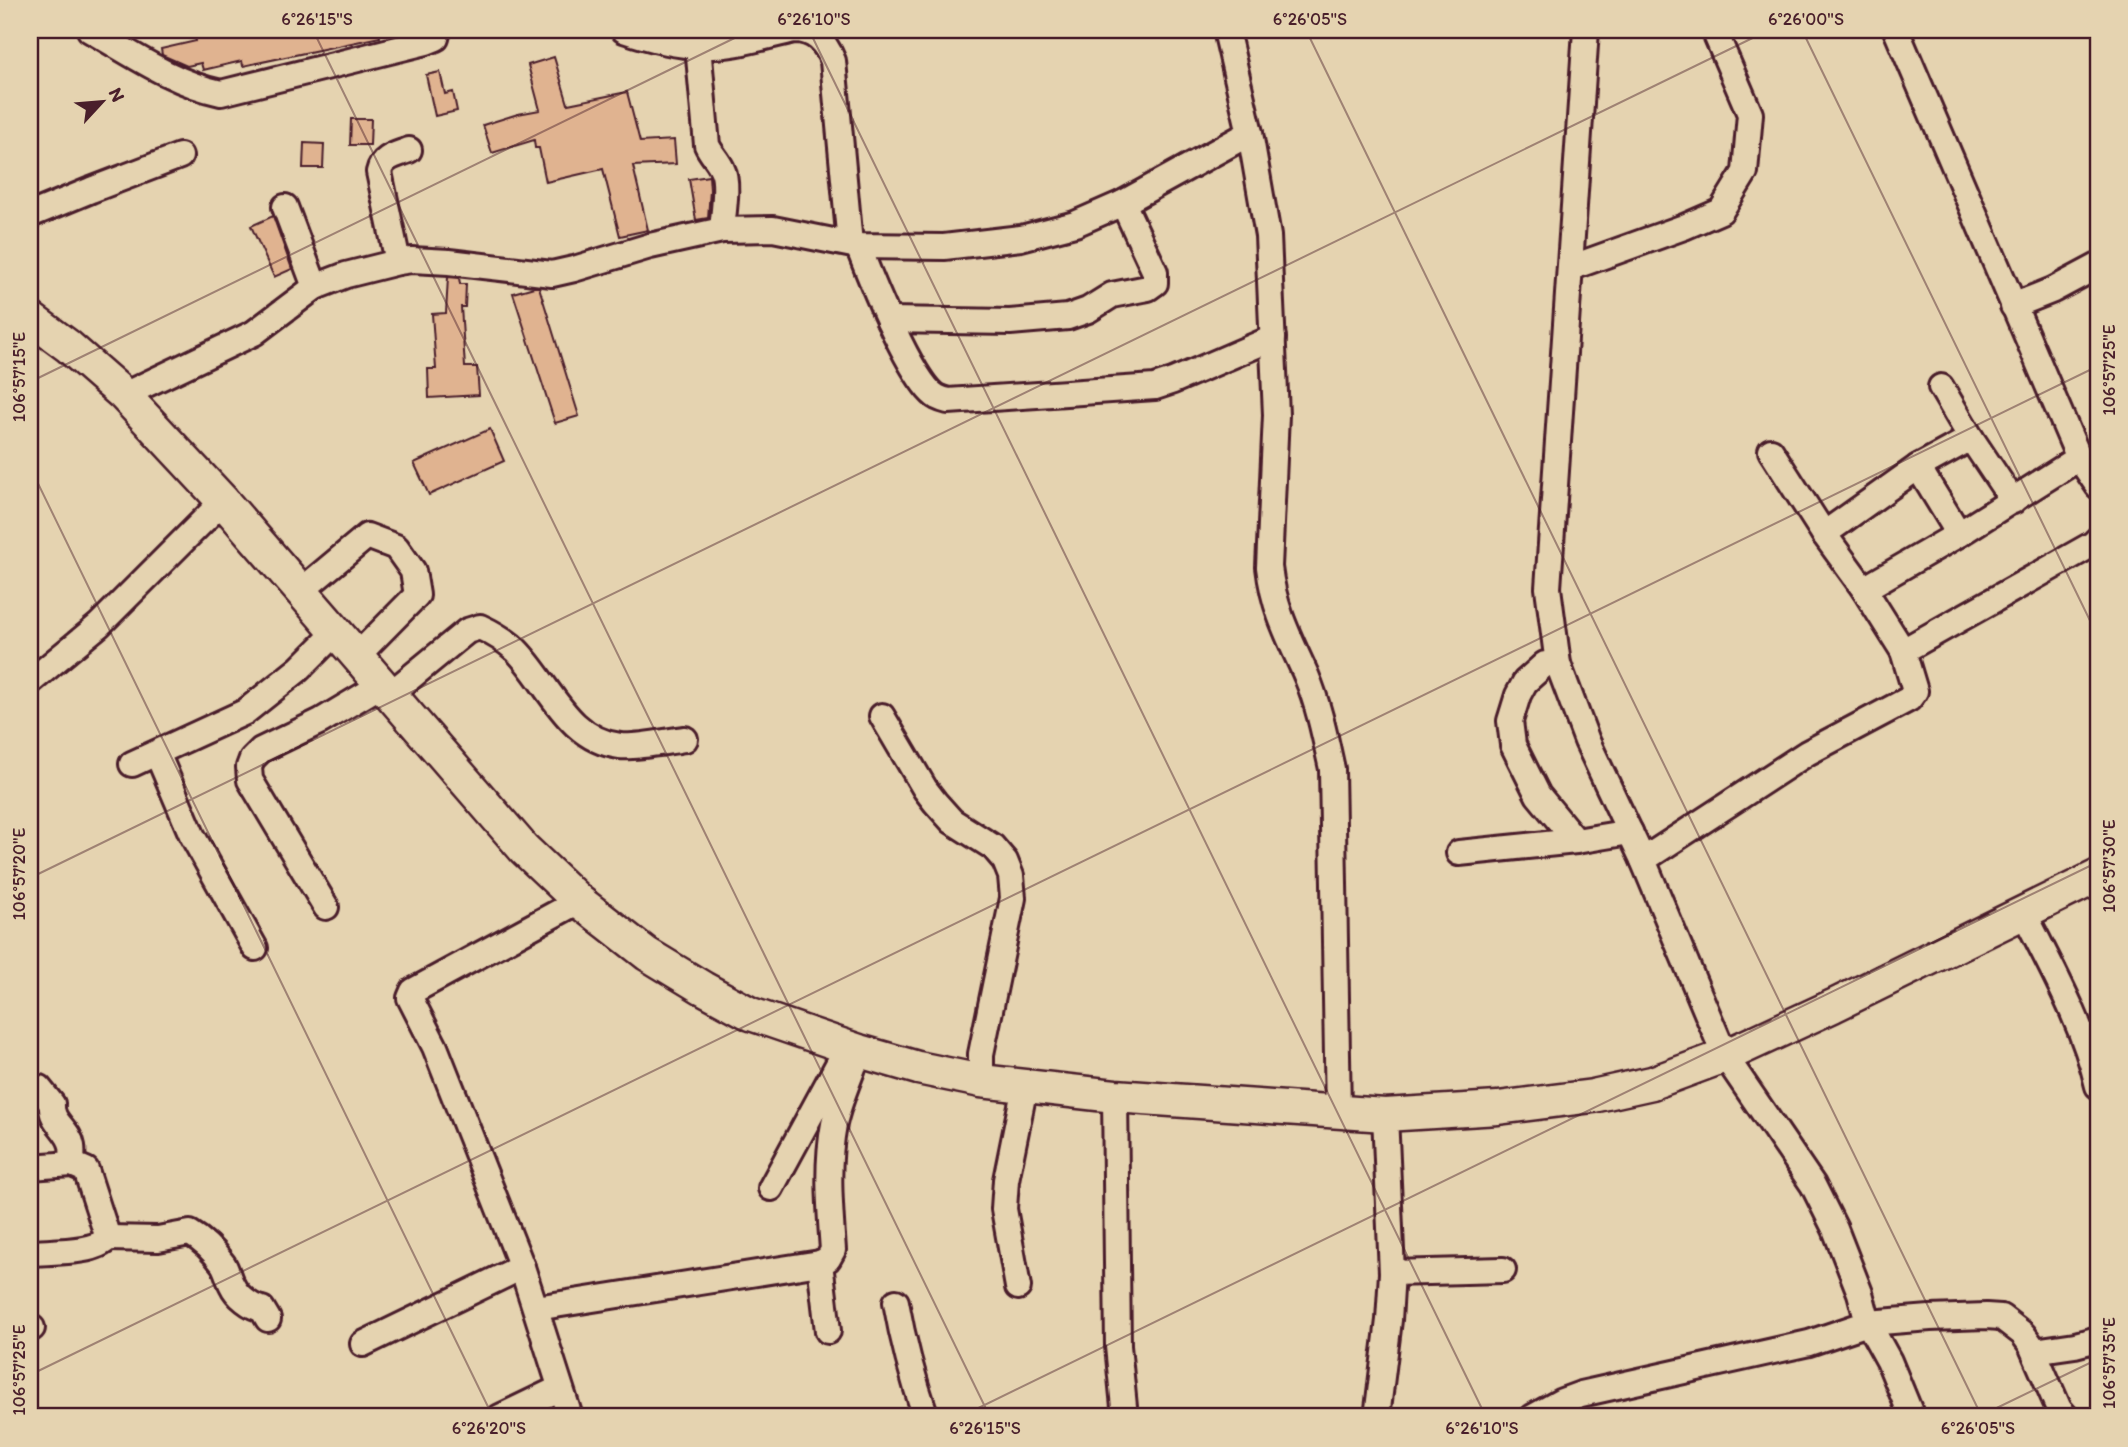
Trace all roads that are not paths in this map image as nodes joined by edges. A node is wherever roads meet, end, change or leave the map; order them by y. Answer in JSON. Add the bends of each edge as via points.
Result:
{"nodes":[{"id":1,"x":90,"y":30,"type":"edge"},
{"id":2,"x":438,"y":30,"type":"edge"},
{"id":3,"x":625,"y":30,"type":"edge"},
{"id":4,"x":1226,"y":30,"type":"edge"},
{"id":5,"x":1714,"y":30,"type":"edge"},
{"id":6,"x":1896,"y":30,"type":"edge"},
{"id":7,"x":1592,"y":31,"type":"edge"},
{"id":8,"x":712,"y":40,"type":"edge"},
{"id":9,"x":1250,"y":133,"type":"junction"},
{"id":10,"x":409,"y":150,"type":"dead end"},
{"id":11,"x":180,"y":156,"type":"dead end"},
{"id":12,"x":1122,"y":203,"type":"junction"},
{"id":13,"x":285,"y":207,"type":"dead end"},
{"id":14,"x":30,"y":215,"type":"edge"},
{"id":15,"x":722,"y":230,"type":"junction"},
{"id":16,"x":854,"y":245,"type":"junction"},
{"id":17,"x":398,"y":262,"type":"junction"},
{"id":18,"x":2098,"y":266,"type":"edge"},
{"id":19,"x":1570,"y":268,"type":"junction"},
{"id":20,"x":315,"y":287,"type":"junction"},
{"id":21,"x":2013,"y":306,"type":"junction"},
{"id":22,"x":30,"y":318,"type":"edge"},
{"id":23,"x":889,"y":320,"type":"junction"},
{"id":24,"x":1273,"y":338,"type":"junction"},
{"id":25,"x":1941,"y":387,"type":"dead end"},
{"id":26,"x":124,"y":395,"type":"junction"},
{"id":27,"x":1971,"y":438,"type":"junction"},
{"id":28,"x":1772,"y":451,"type":"dead end"},
{"id":29,"x":2079,"y":458,"type":"junction"},
{"id":30,"x":1918,"y":467,"type":"junction"},
{"id":31,"x":2098,"y":486,"type":"edge"},
{"id":32,"x":223,"y":501,"type":"junction"},
{"id":33,"x":2013,"y":501,"type":"junction"},
{"id":34,"x":1824,"y":534,"type":"junction"},
{"id":35,"x":1959,"y":534,"type":"junction"},
{"id":36,"x":2098,"y":539,"type":"edge"},
{"id":37,"x":1864,"y":589,"type":"junction"},
{"id":38,"x":301,"y":591,"type":"junction"},
{"id":39,"x":335,"y":632,"type":"junction"},
{"id":40,"x":1903,"y":652,"type":"junction"},
{"id":41,"x":358,"y":655,"type":"junction"},
{"id":42,"x":1558,"y":664,"type":"junction"},
{"id":43,"x":30,"y":682,"type":"edge"},
{"id":44,"x":385,"y":690,"type":"junction"},
{"id":45,"x":882,"y":716,"type":"dead end"},
{"id":46,"x":685,"y":739,"type":"dead end"},
{"id":47,"x":157,"y":752,"type":"junction"},
{"id":48,"x":132,"y":764,"type":"dead end"},
{"id":49,"x":1630,"y":832,"type":"junction"},
{"id":50,"x":1576,"y":841,"type":"junction"},
{"id":51,"x":1459,"y":853,"type":"dead end"},
{"id":52,"x":1643,"y":860,"type":"junction"},
{"id":53,"x":2098,"y":876,"type":"edge"},
{"id":54,"x":579,"y":901,"type":"junction"},
{"id":55,"x":326,"y":907,"type":"dead end"},
{"id":56,"x":2024,"y":913,"type":"junction"},
{"id":57,"x":255,"y":948,"type":"dead end"},
{"id":58,"x":853,"y":1049,"type":"junction"},
{"id":59,"x":1725,"y":1056,"type":"junction"},
{"id":60,"x":981,"y":1080,"type":"junction"},
{"id":61,"x":1025,"y":1086,"type":"junction"},
{"id":62,"x":2098,"y":1086,"type":"edge"},
{"id":63,"x":39,"y":1088,"type":"dead end"},
{"id":64,"x":1115,"y":1096,"type":"junction"},
{"id":65,"x":1338,"y":1112,"type":"junction"},
{"id":66,"x":1385,"y":1115,"type":"junction"},
{"id":67,"x":72,"y":1164,"type":"junction"},
{"id":68,"x":30,"y":1167,"type":"edge"},
{"id":69,"x":771,"y":1188,"type":"dead end"},
{"id":70,"x":108,"y":1238,"type":"junction"},
{"id":71,"x":30,"y":1253,"type":"edge"},
{"id":72,"x":820,"y":1263,"type":"junction"},
{"id":73,"x":522,"y":1267,"type":"junction"},
{"id":74,"x":1503,"y":1270,"type":"dead end"},
{"id":75,"x":1392,"y":1273,"type":"junction"},
{"id":76,"x":1018,"y":1287,"type":"dead end"},
{"id":77,"x":896,"y":1302,"type":"dead end"},
{"id":78,"x":536,"y":1308,"type":"junction"},
{"id":79,"x":268,"y":1319,"type":"dead end"},
{"id":80,"x":1868,"y":1323,"type":"junction"},
{"id":81,"x":828,"y":1331,"type":"dead end"},
{"id":82,"x":2098,"y":1339,"type":"edge"},
{"id":83,"x":363,"y":1344,"type":"dead end"},
{"id":84,"x":2034,"y":1351,"type":"junction"},
{"id":85,"x":560,"y":1388,"type":"junction"},
{"id":86,"x":500,"y":1417,"type":"edge"},
{"id":87,"x":570,"y":1417,"type":"edge"},
{"id":88,"x":926,"y":1417,"type":"edge"},
{"id":89,"x":1125,"y":1417,"type":"edge"},
{"id":90,"x":1377,"y":1417,"type":"edge"},
{"id":91,"x":1533,"y":1417,"type":"edge"},
{"id":92,"x":1912,"y":1417,"type":"edge"},
{"id":93,"x":2066,"y":1417,"type":"edge"}],
"edges":[{"from":1,"to":2,"type":"street","via":[[168,76],[221,93],[426,42],[436,38]]},
{"from":3,"to":8,"type":"street","via":[[652,39]]},
{"from":4,"to":9,"type":"street"},
{"from":5,"to":19,"type":"street","via":[[1750,114],[1745,172],[1721,211]]},
{"from":6,"to":21,"type":"street"},
{"from":7,"to":19,"type":"street"},
{"from":8,"to":15,"type":"street","via":[[707,145],[723,170]]},
{"from":8,"to":16,"type":"street","via":[[805,30],[828,46]]},
{"from":9,"to":12,"type":"street"},
{"from":9,"to":24,"type":"street","via":[[1268,236]]},
{"from":10,"to":17,"type":"street","via":[[384,160],[379,172]]},
{"from":11,"to":14,"type":"street"},
{"from":12,"to":16,"type":"street","via":[[1075,224],[1021,239],[944,247]]},
{"from":12,"to":23,"type":"street","via":[[1155,272],[1155,283],[1148,288],[1112,295],[1068,317],[1010,322]]},
{"from":13,"to":20,"type":"street"},
{"from":15,"to":16,"type":"street","via":[[773,229]]},
{"from":15,"to":17,"type":"street","via":[[552,274],[449,262]]},
{"from":16,"to":23,"type":"street"},
{"from":17,"to":20,"type":"street"},
{"from":18,"to":21,"type":"street"},
{"from":19,"to":42,"type":"street","via":[[1548,588]]},
{"from":20,"to":26,"type":"street","via":[[254,333]]},
{"from":21,"to":29,"type":"street"},
{"from":22,"to":26,"type":"main road"},
{"from":23,"to":24,"type":"street","via":[[916,373],[936,397],[948,401],[1155,387]]},
{"from":24,"to":65,"type":"street","via":[[1276,415],[1269,567],[1287,637],[1321,714],[1332,769]]},
{"from":25,"to":27,"type":"street"},
{"from":26,"to":32,"type":"main road"},
{"from":27,"to":30,"type":"street"},
{"from":27,"to":33,"type":"street"},
{"from":28,"to":34,"type":"street"},
{"from":29,"to":31,"type":"street"},
{"from":29,"to":33,"type":"street"},
{"from":30,"to":34,"type":"street"},
{"from":30,"to":35,"type":"street"},
{"from":32,"to":38,"type":"main road"},
{"from":32,"to":43,"type":"street","via":[[99,625]]},
{"from":33,"to":35,"type":"street"},
{"from":34,"to":37,"type":"street"},
{"from":35,"to":37,"type":"street"},
{"from":36,"to":40,"type":"street"},
{"from":37,"to":40,"type":"street"},
{"from":38,"to":39,"type":"main road"},
{"from":38,"to":41,"type":"street","via":[[367,536],[396,547],[413,571],[417,595]]},
{"from":39,"to":41,"type":"main road"},
{"from":39,"to":47,"type":"street","via":[[299,669],[245,712]]},
{"from":40,"to":52,"type":"street","via":[[1915,691],[1909,699],[1807,753]]},
{"from":41,"to":44,"type":"main road"},
{"from":42,"to":49,"type":"street","via":[[1587,741]]},
{"from":42,"to":50,"type":"street","via":[[1545,664],[1525,682],[1510,720],[1513,745],[1538,795]]},
{"from":44,"to":46,"type":"street","via":[[467,631],[480,627],[516,650],[571,721],[593,737],[620,746]]},
{"from":44,"to":54,"type":"main road","via":[[524,849]]},
{"from":44,"to":55,"type":"street","via":[[251,759],[250,780]]},
{"from":45,"to":60,"type":"street","via":[[935,802],[952,821],[993,847],[1011,876],[1013,898],[981,1054]]},
{"from":47,"to":48,"type":"street"},
{"from":47,"to":57,"type":"street","via":[[192,835]]},
{"from":49,"to":50,"type":"street"},
{"from":49,"to":52,"type":"street"},
{"from":50,"to":51,"type":"street"},
{"from":52,"to":59,"type":"street"},
{"from":53,"to":56,"type":"main road"},
{"from":54,"to":58,"type":"main road","via":[[648,954],[751,1014]]},
{"from":54,"to":73,"type":"street","via":[[413,991],[410,998],[435,1047]]},
{"from":56,"to":59,"type":"main road"},
{"from":56,"to":62,"type":"street","via":[[2085,1041]]},
{"from":58,"to":60,"type":"main road"},
{"from":58,"to":69,"type":"street"},
{"from":58,"to":72,"type":"street","via":[[835,1121],[829,1176],[833,1250]]},
{"from":59,"to":66,"type":"main road","via":[[1612,1093],[1498,1108]]},
{"from":59,"to":80,"type":"street","via":[[1813,1185],[1839,1237]]},
{"from":60,"to":61,"type":"main road"},
{"from":61,"to":64,"type":"main road"},
{"from":61,"to":76,"type":"street","via":[[1004,1209]]},
{"from":63,"to":67,"type":"street","via":[[72,1144]]},
{"from":64,"to":65,"type":"main road"},
{"from":64,"to":89,"type":"street","via":[[1118,1346]]},
{"from":65,"to":66,"type":"main road"},
{"from":66,"to":75,"type":"street"},
{"from":67,"to":68,"type":"street"},
{"from":67,"to":70,"type":"street","via":[[86,1170]]},
{"from":70,"to":71,"type":"street","via":[[102,1245],[87,1248]]},
{"from":70,"to":79,"type":"street","via":[[158,1239],[190,1233],[224,1265],[238,1294],[262,1309]]},
{"from":72,"to":78,"type":"street"},
{"from":72,"to":81,"type":"street"},
{"from":73,"to":78,"type":"street"},
{"from":73,"to":83,"type":"street"},
{"from":74,"to":75,"type":"street"},
{"from":75,"to":90,"type":"street"},
{"from":77,"to":88,"type":"street","via":[[903,1346]]},
{"from":78,"to":85,"type":"street"},
{"from":80,"to":84,"type":"street","via":[[2001,1317],[2023,1334]]},
{"from":80,"to":91,"type":"street","via":[[1809,1343],[1581,1394]]},
{"from":80,"to":92,"type":"street"},
{"from":82,"to":84,"type":"street"},
{"from":84,"to":93,"type":"street"},
{"from":85,"to":86,"type":"street"},
{"from":85,"to":87,"type":"street"}]}
